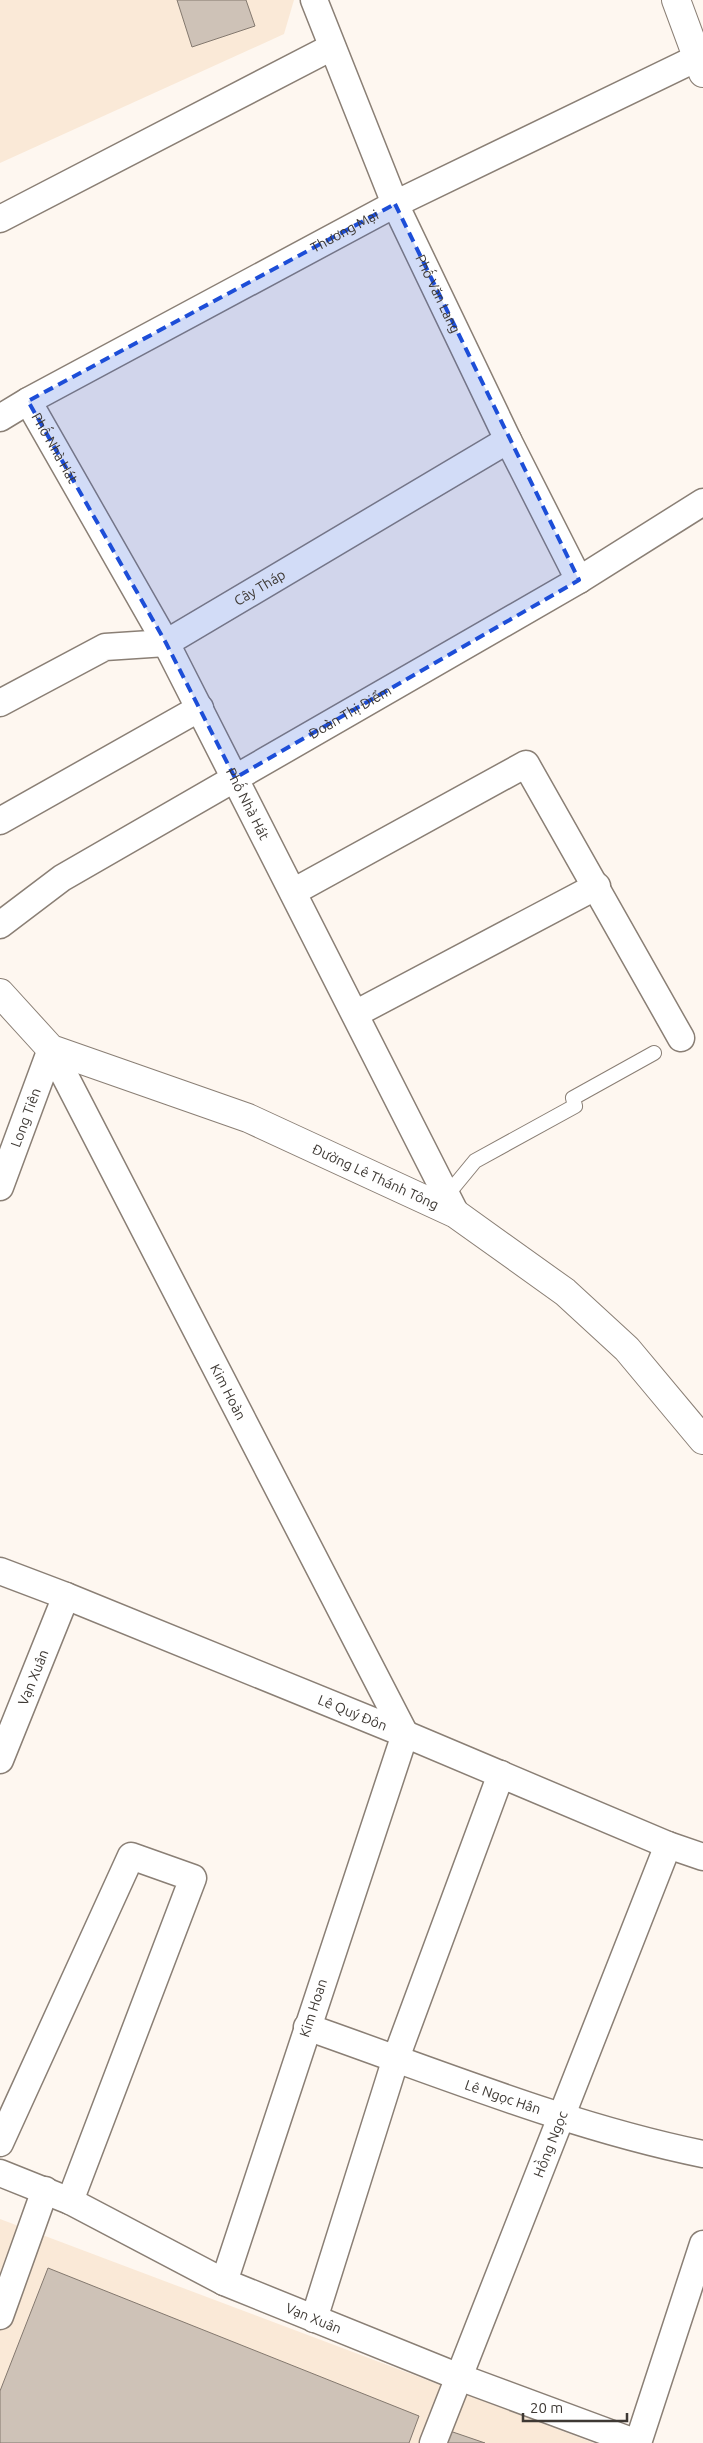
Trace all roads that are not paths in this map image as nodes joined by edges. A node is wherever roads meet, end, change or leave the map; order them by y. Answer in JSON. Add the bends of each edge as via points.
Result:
{"nodes":[{"id":1,"x":314,"y":0,"type":"edge"},
{"id":2,"x":676,"y":0,"type":"edge"},
{"id":3,"x":332,"y":47,"type":"junction"},
{"id":4,"x":700,"y":66,"type":"edge"},
{"id":5,"x":395,"y":204,"type":"junction"},
{"id":6,"x":0,"y":219,"type":"edge"},
{"id":7,"x":28,"y":401,"type":"junction"},
{"id":8,"x":0,"y":418,"type":"edge"},
{"id":9,"x":508,"y":440,"type":"junction"},
{"id":10,"x":703,"y":502,"type":"edge"},
{"id":11,"x":579,"y":580,"type":"junction"},
{"id":12,"x":166,"y":643,"type":"junction"},
{"id":13,"x":0,"y":703,"type":"edge"},
{"id":14,"x":200,"y":708,"type":"junction"},
{"id":15,"x":235,"y":778,"type":"junction"},
{"id":16,"x":0,"y":821,"type":"edge"},
{"id":17,"x":597,"y":886,"type":"junction"},
{"id":18,"x":292,"y":892,"type":"junction"},
{"id":19,"x":0,"y":926,"type":"edge"},
{"id":20,"x":0,"y":993,"type":"edge"},
{"id":21,"x":355,"y":1014,"type":"junction"},
{"id":22,"x":680,"y":1038,"type":"dead end"},
{"id":23,"x":51,"y":1049,"type":"junction"},
{"id":24,"x":654,"y":1053,"type":"dead end"},
{"id":25,"x":0,"y":1187,"type":"edge"},
{"id":26,"x":452,"y":1205,"type":"junction"},
{"id":27,"x":703,"y":1440,"type":"edge"},
{"id":28,"x":0,"y":1571,"type":"edge"},
{"id":29,"x":66,"y":1596,"type":"junction"},
{"id":30,"x":405,"y":1734,"type":"junction"},
{"id":31,"x":0,"y":1760,"type":"edge"},
{"id":32,"x":501,"y":1774,"type":"junction"},
{"id":33,"x":668,"y":1845,"type":"junction"},
{"id":34,"x":703,"y":1857,"type":"edge"},
{"id":35,"x":307,"y":2027,"type":"junction"},
{"id":36,"x":396,"y":2058,"type":"junction"},
{"id":37,"x":562,"y":2116,"type":"junction"},
{"id":38,"x":0,"y":2143,"type":"edge"},
{"id":39,"x":703,"y":2154,"type":"edge"},
{"id":40,"x":0,"y":2173,"type":"edge"},
{"id":41,"x":44,"y":2190,"type":"junction"},
{"id":42,"x":70,"y":2201,"type":"junction"},
{"id":43,"x":703,"y":2244,"type":"edge"},
{"id":44,"x":224,"y":2282,"type":"junction"},
{"id":45,"x":0,"y":2316,"type":"edge"},
{"id":46,"x":314,"y":2319,"type":"junction"},
{"id":47,"x":459,"y":2377,"type":"junction"},
{"id":48,"x":433,"y":2443,"type":"edge"},
{"id":49,"x":637,"y":2443,"type":"edge"}],
"edges":[{"from":1,"to":3,"type":"street","name":"Phố Văn Lang"},
{"from":2,"to":4,"type":"street"},
{"from":3,"to":5,"type":"street","name":"Phố Văn Lang"},
{"from":3,"to":6,"type":"street"},
{"from":4,"to":5,"type":"street","name":"Thương Mại"},
{"from":5,"to":7,"type":"street","name":"Thương Mại"},
{"from":5,"to":9,"type":"street","name":"Phố Văn Lang"},
{"from":7,"to":8,"type":"street","name":"Thương Mại"},
{"from":7,"to":12,"type":"street","name":"Phố Nhà Hát"},
{"from":9,"to":11,"type":"street","name":"Phố Văn Lang"},
{"from":9,"to":12,"type":"street","name":"Cây Tháp"},
{"from":10,"to":11,"type":"street","name":"Đoàn Thị Điểm"},
{"from":11,"to":15,"type":"street","name":"Đoàn Thị Điểm"},
{"from":12,"to":13,"type":"street","name":"Cây Tháp","via":[[106,647]]},
{"from":12,"to":14,"type":"street","name":"Phố Nhà Hát"},
{"from":14,"to":15,"type":"street","name":"Phố Nhà Hát"},
{"from":14,"to":16,"type":"street"},
{"from":15,"to":18,"type":"street","name":"Phố Nhà Hát"},
{"from":15,"to":19,"type":"street","name":"Đoàn Thị Điểm","via":[[62,878]]},
{"from":17,"to":18,"type":"street","via":[[526,764]]},
{"from":17,"to":21,"type":"street"},
{"from":17,"to":22,"type":"street"},
{"from":18,"to":21,"type":"street","name":"Phố Nhà Hát"},
{"from":20,"to":23,"type":"street","name":"Đường Lê Thánh Tông"},
{"from":21,"to":26,"type":"street","name":"Phố Nhà Hát"},
{"from":23,"to":25,"type":"street","name":"Long Tiên"},
{"from":23,"to":26,"type":"street","name":"Đường Lê Thánh Tông","via":[[248,1118]]},
{"from":23,"to":30,"type":"street","name":"Kim Hoàn"},
{"from":24,"to":26,"type":"lane","via":[[573,1098],[575,1106],[475,1161]]},
{"from":26,"to":27,"type":"street","name":"Đường Lê Thánh Tông","via":[[565,1292],[627,1349]]},
{"from":28,"to":29,"type":"street","name":"Lê Quý Đôn"},
{"from":29,"to":30,"type":"street","name":"Lê Quý Đôn"},
{"from":29,"to":31,"type":"street","name":"Vạn Xuân"},
{"from":30,"to":32,"type":"street","name":"Lê Quý Đôn"},
{"from":30,"to":35,"type":"street","name":"Kim Hoan"},
{"from":32,"to":33,"type":"street","name":"Lê Quý Đôn"},
{"from":32,"to":36,"type":"street"},
{"from":33,"to":34,"type":"street","name":"Lê Quý Đôn"},
{"from":33,"to":37,"type":"street","name":"Hồng Ngọc"},
{"from":35,"to":36,"type":"street","name":"Lê Ngọc Hân"},
{"from":35,"to":44,"type":"street","name":"Kim Hoan"},
{"from":36,"to":37,"type":"street","name":"Lê Ngọc Hân"},
{"from":36,"to":46,"type":"street"},
{"from":37,"to":39,"type":"street","name":"Lê Ngọc Hân","via":[[642,2141]]},
{"from":37,"to":47,"type":"street","name":"Hồng Ngọc"},
{"from":38,"to":42,"type":"street","via":[[131,1856],[193,1878]]},
{"from":40,"to":41,"type":"street","name":"Vạn Xuân"},
{"from":41,"to":42,"type":"street","name":"Vạn Xuân"},
{"from":41,"to":45,"type":"street"},
{"from":42,"to":44,"type":"street","name":"Vạn Xuân"},
{"from":43,"to":49,"type":"street"},
{"from":44,"to":46,"type":"street","name":"Vạn Xuân"},
{"from":46,"to":47,"type":"street","name":"Vạn Xuân"},
{"from":47,"to":48,"type":"street","name":"Hồng Ngọc"},
{"from":47,"to":49,"type":"street","name":"Vạn Xuân"}]}
